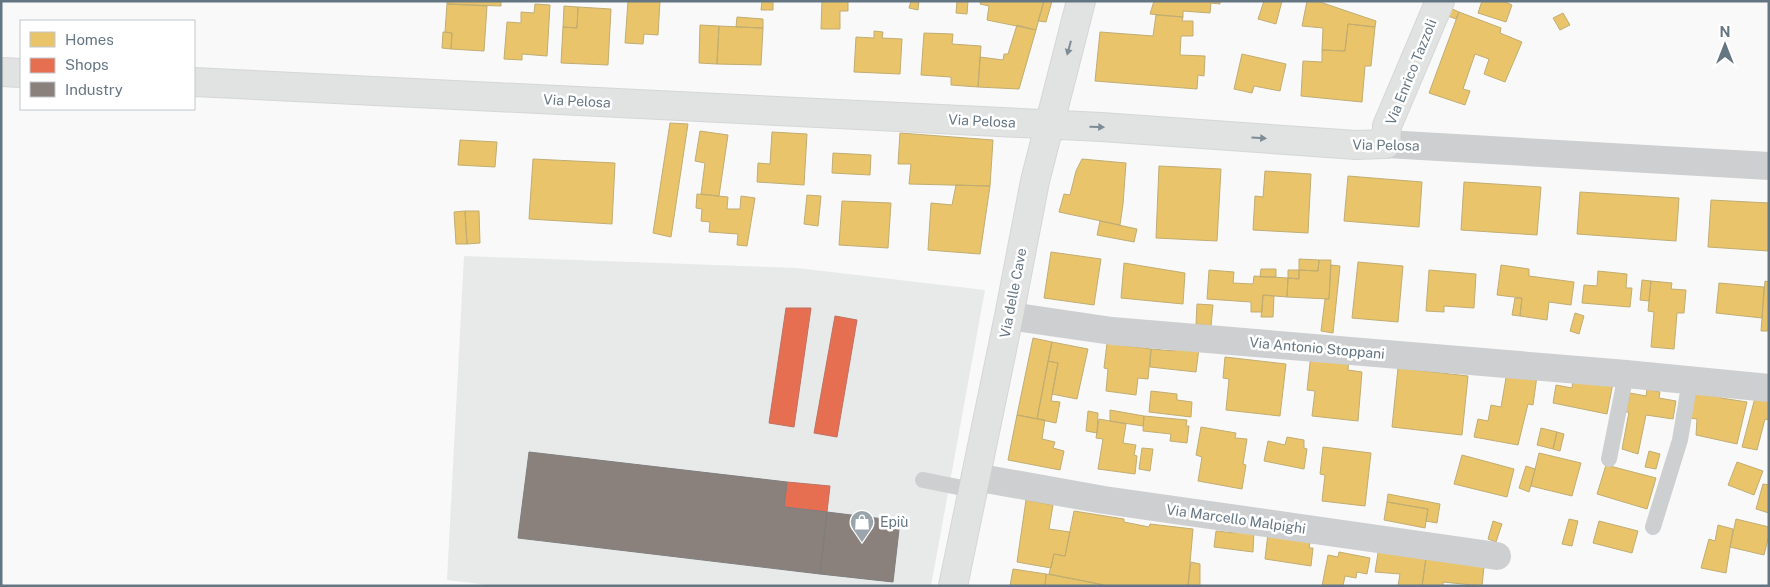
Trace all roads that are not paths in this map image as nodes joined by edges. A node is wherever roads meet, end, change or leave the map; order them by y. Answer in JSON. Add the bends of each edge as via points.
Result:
{"nodes":[{"id":1,"x":1081,"y":1,"type":"edge"},
{"id":2,"x":1440,"y":1,"type":"edge"},
{"id":3,"x":1,"y":72,"type":"edge"},
{"id":4,"x":20,"y":73,"type":"edge"},
{"id":5,"x":195,"y":82,"type":"edge"},
{"id":6,"x":1048,"y":126,"type":"junction"},
{"id":7,"x":1386,"y":144,"type":"junction"},
{"id":8,"x":1769,"y":166,"type":"edge"},
{"id":9,"x":1009,"y":316,"type":"junction"},
{"id":10,"x":1626,"y":374,"type":"junction"},
{"id":11,"x":1690,"y":380,"type":"junction"},
{"id":12,"x":1769,"y":388,"type":"edge"},
{"id":13,"x":1609,"y":459,"type":"dead end"},
{"id":14,"x":924,"y":480,"type":"dead end"},
{"id":15,"x":974,"y":483,"type":"junction"},
{"id":16,"x":1653,"y":527,"type":"dead end"},
{"id":17,"x":1498,"y":556,"type":"dead end"},
{"id":18,"x":954,"y":586,"type":"edge"}],
"edges":[{"from":1,"to":6,"type":"street","name":"Via delle Cave","one_way":true},
{"from":2,"to":7,"type":"street","name":"Via Enrico Tazzoli","via":[[1387,126]]},
{"from":3,"to":4,"type":"street"},
{"from":5,"to":6,"type":"street","name":"Via Pelosa"},
{"from":6,"to":7,"type":"street","name":"Via Pelosa","one_way":true,"via":[[1356,145]]},
{"from":6,"to":9,"type":"street","name":"Via delle Cave"},
{"from":7,"to":8,"type":"street","name":"Via Pelosa"},
{"from":9,"to":10,"type":"street","name":"Via Antonio Stoppani","via":[[1112,331]]},
{"from":9,"to":15,"type":"street","name":"Via delle Cave"},
{"from":10,"to":11,"type":"street","name":"Via Antonio Stoppani"},
{"from":10,"to":13,"type":"lane"},
{"from":11,"to":12,"type":"street","name":"Via Antonio Stoppani"},
{"from":11,"to":16,"type":"lane","via":[[1680,440]]},
{"from":14,"to":15,"type":"lane"},
{"from":15,"to":17,"type":"street","name":"Via Marcello Malpighi"},
{"from":15,"to":18,"type":"street","name":"Via delle Cave"}]}
